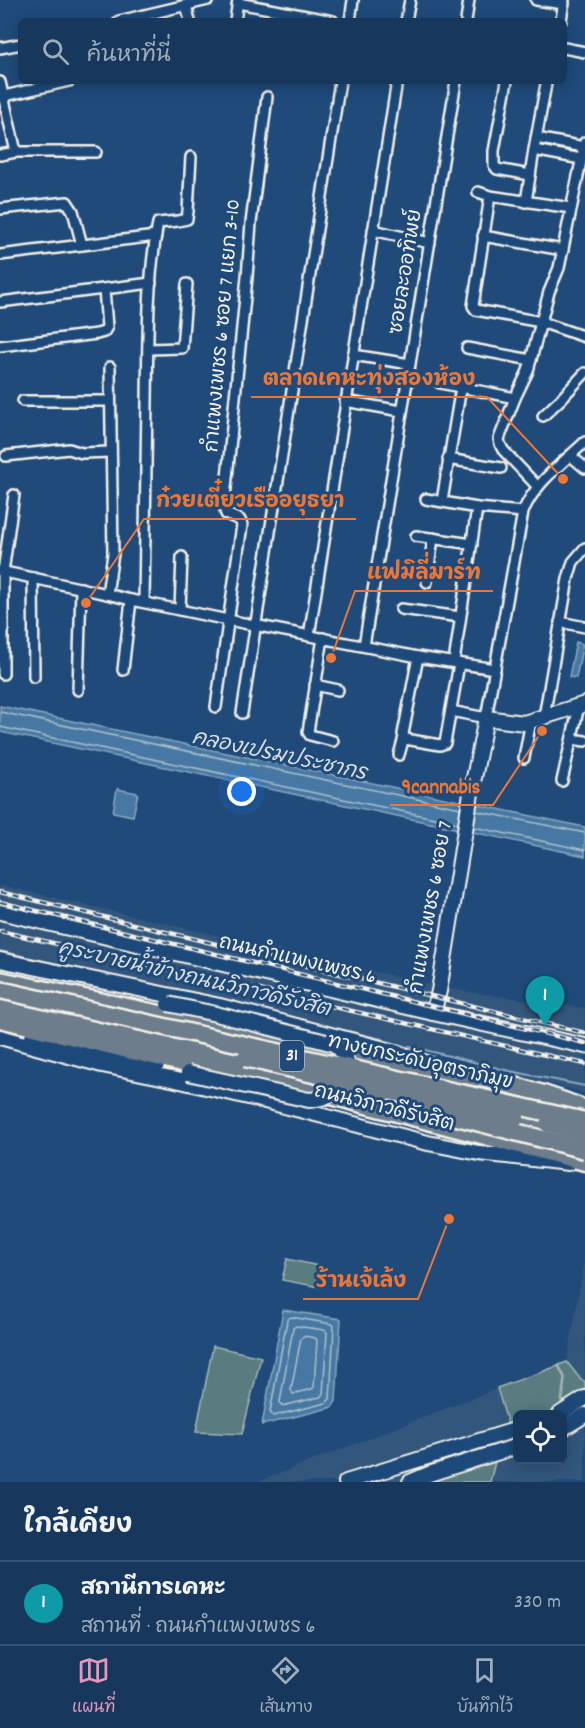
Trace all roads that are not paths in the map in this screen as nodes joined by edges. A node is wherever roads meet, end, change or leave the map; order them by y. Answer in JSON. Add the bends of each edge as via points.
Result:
{"nodes":[{"id":1,"x":208,"y":0,"type":"edge"},
{"id":2,"x":353,"y":0,"type":"edge"},
{"id":3,"x":410,"y":0,"type":"edge"},
{"id":4,"x":469,"y":0,"type":"edge"},
{"id":5,"x":536,"y":0,"type":"edge"},
{"id":6,"x":238,"y":2,"type":"edge"},
{"id":7,"x":564,"y":2,"type":"edge"},
{"id":8,"x":186,"y":5,"type":"junction"},
{"id":9,"x":132,"y":18,"type":"edge"},
{"id":10,"x":189,"y":18,"type":"edge"},
{"id":11,"x":235,"y":18,"type":"edge"},
{"id":12,"x":318,"y":18,"type":"edge"},
{"id":13,"x":350,"y":18,"type":"edge"},
{"id":14,"x":407,"y":18,"type":"edge"},
{"id":15,"x":466,"y":18,"type":"edge"},
{"id":16,"x":561,"y":18,"type":"edge"},
{"id":17,"x":18,"y":45,"type":"edge"},
{"id":18,"x":0,"y":48,"type":"edge"},
{"id":19,"x":567,"y":49,"type":"edge"},
{"id":20,"x":585,"y":52,"type":"edge"},
{"id":21,"x":0,"y":82,"type":"edge"},
{"id":22,"x":56,"y":84,"type":"edge"},
{"id":23,"x":340,"y":84,"type":"edge"},
{"id":24,"x":397,"y":84,"type":"edge"},
{"id":25,"x":456,"y":84,"type":"edge"},
{"id":26,"x":506,"y":84,"type":"edge"},
{"id":27,"x":546,"y":84,"type":"dead end"},
{"id":28,"x":2,"y":97,"type":"edge"},
{"id":29,"x":267,"y":97,"type":"dead end"},
{"id":30,"x":536,"y":138,"type":"junction"},
{"id":31,"x":584,"y":145,"type":"edge"},
{"id":32,"x":534,"y":150,"type":"junction"},
{"id":33,"x":16,"y":152,"type":"junction"},
{"id":34,"x":96,"y":152,"type":"dead end"},
{"id":35,"x":0,"y":155,"type":"edge"},
{"id":36,"x":191,"y":157,"type":"dead end"},
{"id":37,"x":581,"y":159,"type":"junction"},
{"id":38,"x":530,"y":175,"type":"junction"},
{"id":39,"x":580,"y":190,"type":"edge"},
{"id":40,"x":478,"y":192,"type":"dead end"},
{"id":41,"x":490,"y":196,"type":"junction"},
{"id":42,"x":526,"y":202,"type":"junction"},
{"id":43,"x":571,"y":208,"type":"junction"},
{"id":44,"x":0,"y":209,"type":"edge"},
{"id":45,"x":373,"y":231,"type":"junction"},
{"id":46,"x":156,"y":236,"type":"junction"},
{"id":47,"x":483,"y":236,"type":"junction"},
{"id":48,"x":430,"y":243,"type":"junction"},
{"id":49,"x":82,"y":245,"type":"junction"},
{"id":50,"x":563,"y":250,"type":"junction"},
{"id":51,"x":0,"y":255,"type":"edge"},
{"id":52,"x":151,"y":283,"type":"junction"},
{"id":53,"x":187,"y":284,"type":"dead end"},
{"id":54,"x":104,"y":289,"type":"junction"},
{"id":55,"x":0,"y":302,"type":"edge"},
{"id":56,"x":541,"y":322,"type":"junction"},
{"id":57,"x":585,"y":337,"type":"edge"},
{"id":58,"x":0,"y":346,"type":"edge"},
{"id":59,"x":467,"y":348,"type":"dead end"},
{"id":60,"x":148,"y":349,"type":"junction"},
{"id":61,"x":353,"y":355,"type":"junction"},
{"id":62,"x":531,"y":360,"type":"junction"},
{"id":63,"x":410,"y":364,"type":"junction"},
{"id":64,"x":110,"y":367,"type":"dead end"},
{"id":65,"x":584,"y":377,"type":"edge"},
{"id":66,"x":440,"y":383,"type":"dead end"},
{"id":67,"x":461,"y":387,"type":"junction"},
{"id":68,"x":515,"y":398,"type":"junction"},
{"id":69,"x":110,"y":400,"type":"junction"},
{"id":70,"x":23,"y":401,"type":"dead end"},
{"id":71,"x":345,"y":401,"type":"junction"},
{"id":72,"x":401,"y":411,"type":"junction"},
{"id":73,"x":543,"y":416,"type":"dead end"},
{"id":74,"x":585,"y":442,"type":"edge"},
{"id":75,"x":111,"y":452,"type":"junction"},
{"id":76,"x":6,"y":456,"type":"dead end"},
{"id":77,"x":571,"y":456,"type":"junction"},
{"id":78,"x":448,"y":459,"type":"junction"},
{"id":79,"x":501,"y":468,"type":"dead end"},
{"id":80,"x":585,"y":468,"type":"edge"},
{"id":81,"x":538,"y":487,"type":"junction"},
{"id":82,"x":14,"y":495,"type":"dead end"},
{"id":83,"x":426,"y":499,"type":"dead end"},
{"id":84,"x":442,"y":501,"type":"junction"},
{"id":85,"x":477,"y":508,"type":"junction"},
{"id":86,"x":524,"y":512,"type":"junction"},
{"id":87,"x":416,"y":536,"type":"dead end"},
{"id":88,"x":433,"y":538,"type":"junction"},
{"id":89,"x":472,"y":544,"type":"junction"},
{"id":90,"x":585,"y":548,"type":"edge"},
{"id":91,"x":182,"y":557,"type":"dead end"},
{"id":92,"x":2,"y":571,"type":"edge"},
{"id":93,"x":33,"y":578,"type":"junction"},
{"id":94,"x":426,"y":582,"type":"dead end"},
{"id":95,"x":81,"y":588,"type":"junction"},
{"id":96,"x":107,"y":594,"type":"junction"},
{"id":97,"x":131,"y":600,"type":"junction"},
{"id":98,"x":144,"y":602,"type":"junction"},
{"id":99,"x":401,"y":609,"type":"dead end"},
{"id":100,"x":180,"y":610,"type":"junction"},
{"id":101,"x":460,"y":617,"type":"junction"},
{"id":102,"x":228,"y":620,"type":"junction"},
{"id":103,"x":560,"y":622,"type":"junction"},
{"id":104,"x":256,"y":625,"type":"junction"},
{"id":105,"x":585,"y":627,"type":"edge"},
{"id":106,"x":309,"y":636,"type":"junction"},
{"id":107,"x":323,"y":638,"type":"junction"},
{"id":108,"x":364,"y":646,"type":"junction"},
{"id":109,"x":418,"y":657,"type":"junction"},
{"id":110,"x":456,"y":663,"type":"junction"},
{"id":111,"x":495,"y":669,"type":"junction"},
{"id":112,"x":123,"y":670,"type":"dead end"},
{"id":113,"x":3,"y":674,"type":"dead end"},
{"id":114,"x":34,"y":677,"type":"dead end"},
{"id":115,"x":315,"y":685,"type":"junction"},
{"id":116,"x":78,"y":690,"type":"dead end"},
{"id":117,"x":339,"y":690,"type":"dead end"},
{"id":118,"x":582,"y":705,"type":"edge"},
{"id":119,"x":216,"y":707,"type":"dead end"},
{"id":120,"x":451,"y":711,"type":"junction"},
{"id":121,"x":242,"y":714,"type":"dead end"},
{"id":122,"x":486,"y":718,"type":"junction"},
{"id":123,"x":537,"y":719,"type":"junction"},
{"id":124,"x":404,"y":737,"type":"junction"},
{"id":125,"x":572,"y":739,"type":"junction"},
{"id":126,"x":333,"y":741,"type":"dead end"},
{"id":127,"x":585,"y":741,"type":"edge"},
{"id":128,"x":399,"y":755,"type":"dead end"},
{"id":129,"x":524,"y":758,"type":"dead end"},
{"id":130,"x":562,"y":781,"type":"dead end"},
{"id":131,"x":0,"y":912,"type":"edge"},
{"id":132,"x":0,"y":960,"type":"edge"},
{"id":133,"x":0,"y":967,"type":"edge"},
{"id":134,"x":0,"y":980,"type":"edge"},
{"id":135,"x":0,"y":990,"type":"edge"},
{"id":136,"x":0,"y":1005,"type":"edge"},
{"id":137,"x":433,"y":1013,"type":"junction"},
{"id":138,"x":0,"y":1019,"type":"edge"},
{"id":139,"x":0,"y":1030,"type":"edge"},
{"id":140,"x":0,"y":1037,"type":"edge"},
{"id":141,"x":585,"y":1046,"type":"edge"},
{"id":142,"x":152,"y":1055,"type":"junction"},
{"id":143,"x":236,"y":1061,"type":"junction"},
{"id":144,"x":451,"y":1071,"type":"junction"},
{"id":145,"x":369,"y":1087,"type":"junction"},
{"id":146,"x":556,"y":1097,"type":"junction"},
{"id":147,"x":585,"y":1101,"type":"edge"},
{"id":148,"x":585,"y":1109,"type":"edge"},
{"id":149,"x":585,"y":1121,"type":"edge"},
{"id":150,"x":585,"y":1132,"type":"edge"},
{"id":151,"x":585,"y":1150,"type":"edge"},
{"id":152,"x":585,"y":1165,"type":"edge"},
{"id":153,"x":585,"y":1398,"type":"edge"},
{"id":154,"x":585,"y":1415,"type":"edge"},
{"id":155,"x":567,"y":1418,"type":"edge"},
{"id":156,"x":567,"y":1420,"type":"edge"},
{"id":157,"x":513,"y":1431,"type":"edge"},
{"id":158,"x":513,"y":1448,"type":"edge"},
{"id":159,"x":346,"y":1482,"type":"edge"},
{"id":160,"x":410,"y":1482,"type":"edge"}],
"edges":[{"from":1,"to":8,"type":"street"},
{"from":2,"to":13,"type":"street"},
{"from":3,"to":14,"type":"street"},
{"from":4,"to":15,"type":"street"},
{"from":5,"to":7,"type":"street"},
{"from":6,"to":11,"type":"street"},
{"from":6,"to":12,"type":"street"},
{"from":7,"to":16,"type":"street"},
{"from":8,"to":9,"type":"street"},
{"from":8,"to":10,"type":"street"},
{"from":17,"to":18,"type":"street"},
{"from":19,"to":20,"type":"street"},
{"from":21,"to":28,"type":"street"},
{"from":22,"to":28,"type":"street"},
{"from":23,"to":104,"type":"street"},
{"from":24,"to":45,"type":"street"},
{"from":25,"to":48,"type":"street","name":"ซอยละออทิพย์"},
{"from":26,"to":38,"type":"street","via":[[494,165],[497,169]]},
{"from":27,"to":30,"type":"street"},
{"from":28,"to":33,"type":"street"},
{"from":29,"to":102,"type":"street","name":"กำแพงเพชร 6 ซอย 7 แยก 3-10","via":[[224,508],[242,525]]},
{"from":30,"to":31,"type":"street"},
{"from":30,"to":32,"type":"street"},
{"from":31,"to":37,"type":"street"},
{"from":32,"to":37,"type":"street"},
{"from":32,"to":38,"type":"street"},
{"from":33,"to":34,"type":"street"},
{"from":33,"to":35,"type":"street"},
{"from":36,"to":46,"type":"street","via":[[187,219],[158,223]]},
{"from":37,"to":39,"type":"street"},
{"from":38,"to":42,"type":"street"},
{"from":39,"to":43,"type":"street"},
{"from":40,"to":41,"type":"street"},
{"from":41,"to":42,"type":"street"},
{"from":41,"to":47,"type":"street"},
{"from":42,"to":43,"type":"street"},
{"from":43,"to":50,"type":"street"},
{"from":44,"to":49,"type":"street","via":[[67,202]]},
{"from":45,"to":48,"type":"street"},
{"from":45,"to":61,"type":"street"},
{"from":46,"to":49,"type":"street"},
{"from":46,"to":52,"type":"street"},
{"from":47,"to":50,"type":"street"},
{"from":47,"to":56,"type":"street","via":[[474,308]]},
{"from":48,"to":63,"type":"street","name":"ซอยละออทิพย์"},
{"from":49,"to":51,"type":"street"},
{"from":50,"to":56,"type":"street"},
{"from":52,"to":54,"type":"street"},
{"from":52,"to":60,"type":"street"},
{"from":53,"to":60,"type":"street","via":[[182,348]]},
{"from":54,"to":55,"type":"street"},
{"from":54,"to":58,"type":"street","via":[[104,332]]},
{"from":56,"to":57,"type":"street"},
{"from":56,"to":62,"type":"street"},
{"from":59,"to":62,"type":"street"},
{"from":60,"to":98,"type":"street"},
{"from":61,"to":63,"type":"street"},
{"from":61,"to":71,"type":"street"},
{"from":62,"to":68,"type":"street"},
{"from":63,"to":72,"type":"street","name":"ซอยละออทิพย์"},
{"from":64,"to":69,"type":"street"},
{"from":65,"to":73,"type":"street"},
{"from":66,"to":67,"type":"street"},
{"from":67,"to":68,"type":"street"},
{"from":67,"to":78,"type":"street"},
{"from":68,"to":81,"type":"street","via":[[500,444]]},
{"from":69,"to":70,"type":"street"},
{"from":69,"to":75,"type":"street"},
{"from":71,"to":72,"type":"street"},
{"from":71,"to":106,"type":"street"},
{"from":72,"to":108,"type":"street","name":"ซอยละออทิพย์"},
{"from":74,"to":77,"type":"street"},
{"from":75,"to":76,"type":"street","via":[[82,453],[69,449]]},
{"from":75,"to":96,"type":"street","via":[[113,554]]},
{"from":77,"to":80,"type":"street"},
{"from":77,"to":81,"type":"street"},
{"from":78,"to":79,"type":"street"},
{"from":78,"to":84,"type":"street"},
{"from":81,"to":86,"type":"street","name":"กำแพงเพชร 6 ซอย 7"},
{"from":82,"to":92,"type":"street"},
{"from":83,"to":84,"type":"street"},
{"from":84,"to":85,"type":"street"},
{"from":85,"to":86,"type":"street"},
{"from":85,"to":89,"type":"street"},
{"from":86,"to":111,"type":"street","name":"กำแพงเพชร 6 ซอย 7"},
{"from":87,"to":88,"type":"street"},
{"from":88,"to":89,"type":"street"},
{"from":88,"to":94,"type":"street"},
{"from":89,"to":101,"type":"street"},
{"from":90,"to":103,"type":"street","via":[[571,569]]},
{"from":91,"to":100,"type":"street"},
{"from":92,"to":93,"type":"street"},
{"from":92,"to":113,"type":"street"},
{"from":93,"to":95,"type":"street"},
{"from":93,"to":114,"type":"street"},
{"from":95,"to":96,"type":"street"},
{"from":95,"to":116,"type":"street"},
{"from":96,"to":97,"type":"street"},
{"from":97,"to":98,"type":"street"},
{"from":97,"to":112,"type":"street"},
{"from":98,"to":100,"type":"street"},
{"from":99,"to":101,"type":"street"},
{"from":100,"to":102,"type":"street"},
{"from":101,"to":110,"type":"street"},
{"from":102,"to":104,"type":"street"},
{"from":102,"to":119,"type":"street"},
{"from":103,"to":105,"type":"street"},
{"from":103,"to":123,"type":"street"},
{"from":104,"to":106,"type":"street"},
{"from":104,"to":121,"type":"street"},
{"from":106,"to":107,"type":"street"},
{"from":107,"to":108,"type":"street"},
{"from":107,"to":115,"type":"street"},
{"from":108,"to":109,"type":"street"},
{"from":109,"to":110,"type":"street"},
{"from":109,"to":124,"type":"street"},
{"from":110,"to":111,"type":"street"},
{"from":110,"to":120,"type":"street"},
{"from":111,"to":122,"type":"street","name":"กำแพงเพชร 6 ซอย 7"},
{"from":115,"to":117,"type":"street"},
{"from":115,"to":126,"type":"street","via":[[308,732]]},
{"from":118,"to":123,"type":"main road"},
{"from":118,"to":125,"type":"street"},
{"from":120,"to":122,"type":"street"},
{"from":120,"to":124,"type":"street","via":[[445,743]]},
{"from":122,"to":123,"type":"main road","via":[[519,722]]},
{"from":122,"to":137,"type":"main road","name":"กำแพงเพชร 6 ซอย 7"},
{"from":123,"to":129,"type":"street"},
{"from":124,"to":128,"type":"street"},
{"from":125,"to":127,"type":"street"},
{"from":125,"to":130,"type":"street"},
{"from":131,"to":137,"type":"main road","name":"ถนนกำแพงเพชร 6"},
{"from":132,"to":144,"type":"main road","number":"31","via":[[220,1006],[396,1052]]},
{"from":133,"to":139,"type":"main road","bridge":true,"via":[[334,1044],[342,1051],[348,1073],[344,1085],[334,1094],[309,1100]]},
{"from":134,"to":144,"type":"highway","number":"31","via":[[405,1066]]},
{"from":135,"to":149,"type":"highway","name":"ทางยกระดับอุตราภิมุข","number":"31","bridge":true},
{"from":136,"to":143,"type":"highway","name":"ถนนวิภาวดีรังสิต","number":"31"},
{"from":136,"to":145,"type":"highway","name":"ทางยกระดับอุตราภิมุข","number":"31","bridge":true},
{"from":137,"to":141,"type":"main road","name":"ถนนกำแพงเพชร 6"},
{"from":138,"to":142,"type":"highway"},
{"from":140,"to":152,"type":"main road","name":"ถนนวิภาวดีรังสิต","via":[[428,1143]]},
{"from":142,"to":143,"type":"highway"},
{"from":142,"to":152,"type":"highway","via":[[320,1093]]},
{"from":143,"to":150,"type":"highway","name":"ถนนวิภาวดีรังสิต","number":"31","via":[[406,1100]]},
{"from":144,"to":146,"type":"highway","number":"31"},
{"from":145,"to":150,"type":"highway","name":"ทางยกระดับอุตราภิมุข","number":"31","bridge":true},
{"from":145,"to":151,"type":"highway","name":"ทางยกระดับอุตราภิมุข","bridge":true,"via":[[430,1111]]},
{"from":146,"to":147,"type":"main road","number":"31"},
{"from":146,"to":148,"type":"highway","number":"31"},
{"from":153,"to":155,"type":"main road"},
{"from":154,"to":156,"type":"main road"},
{"from":157,"to":159,"type":"main road"},
{"from":158,"to":160,"type":"main road"}]}
